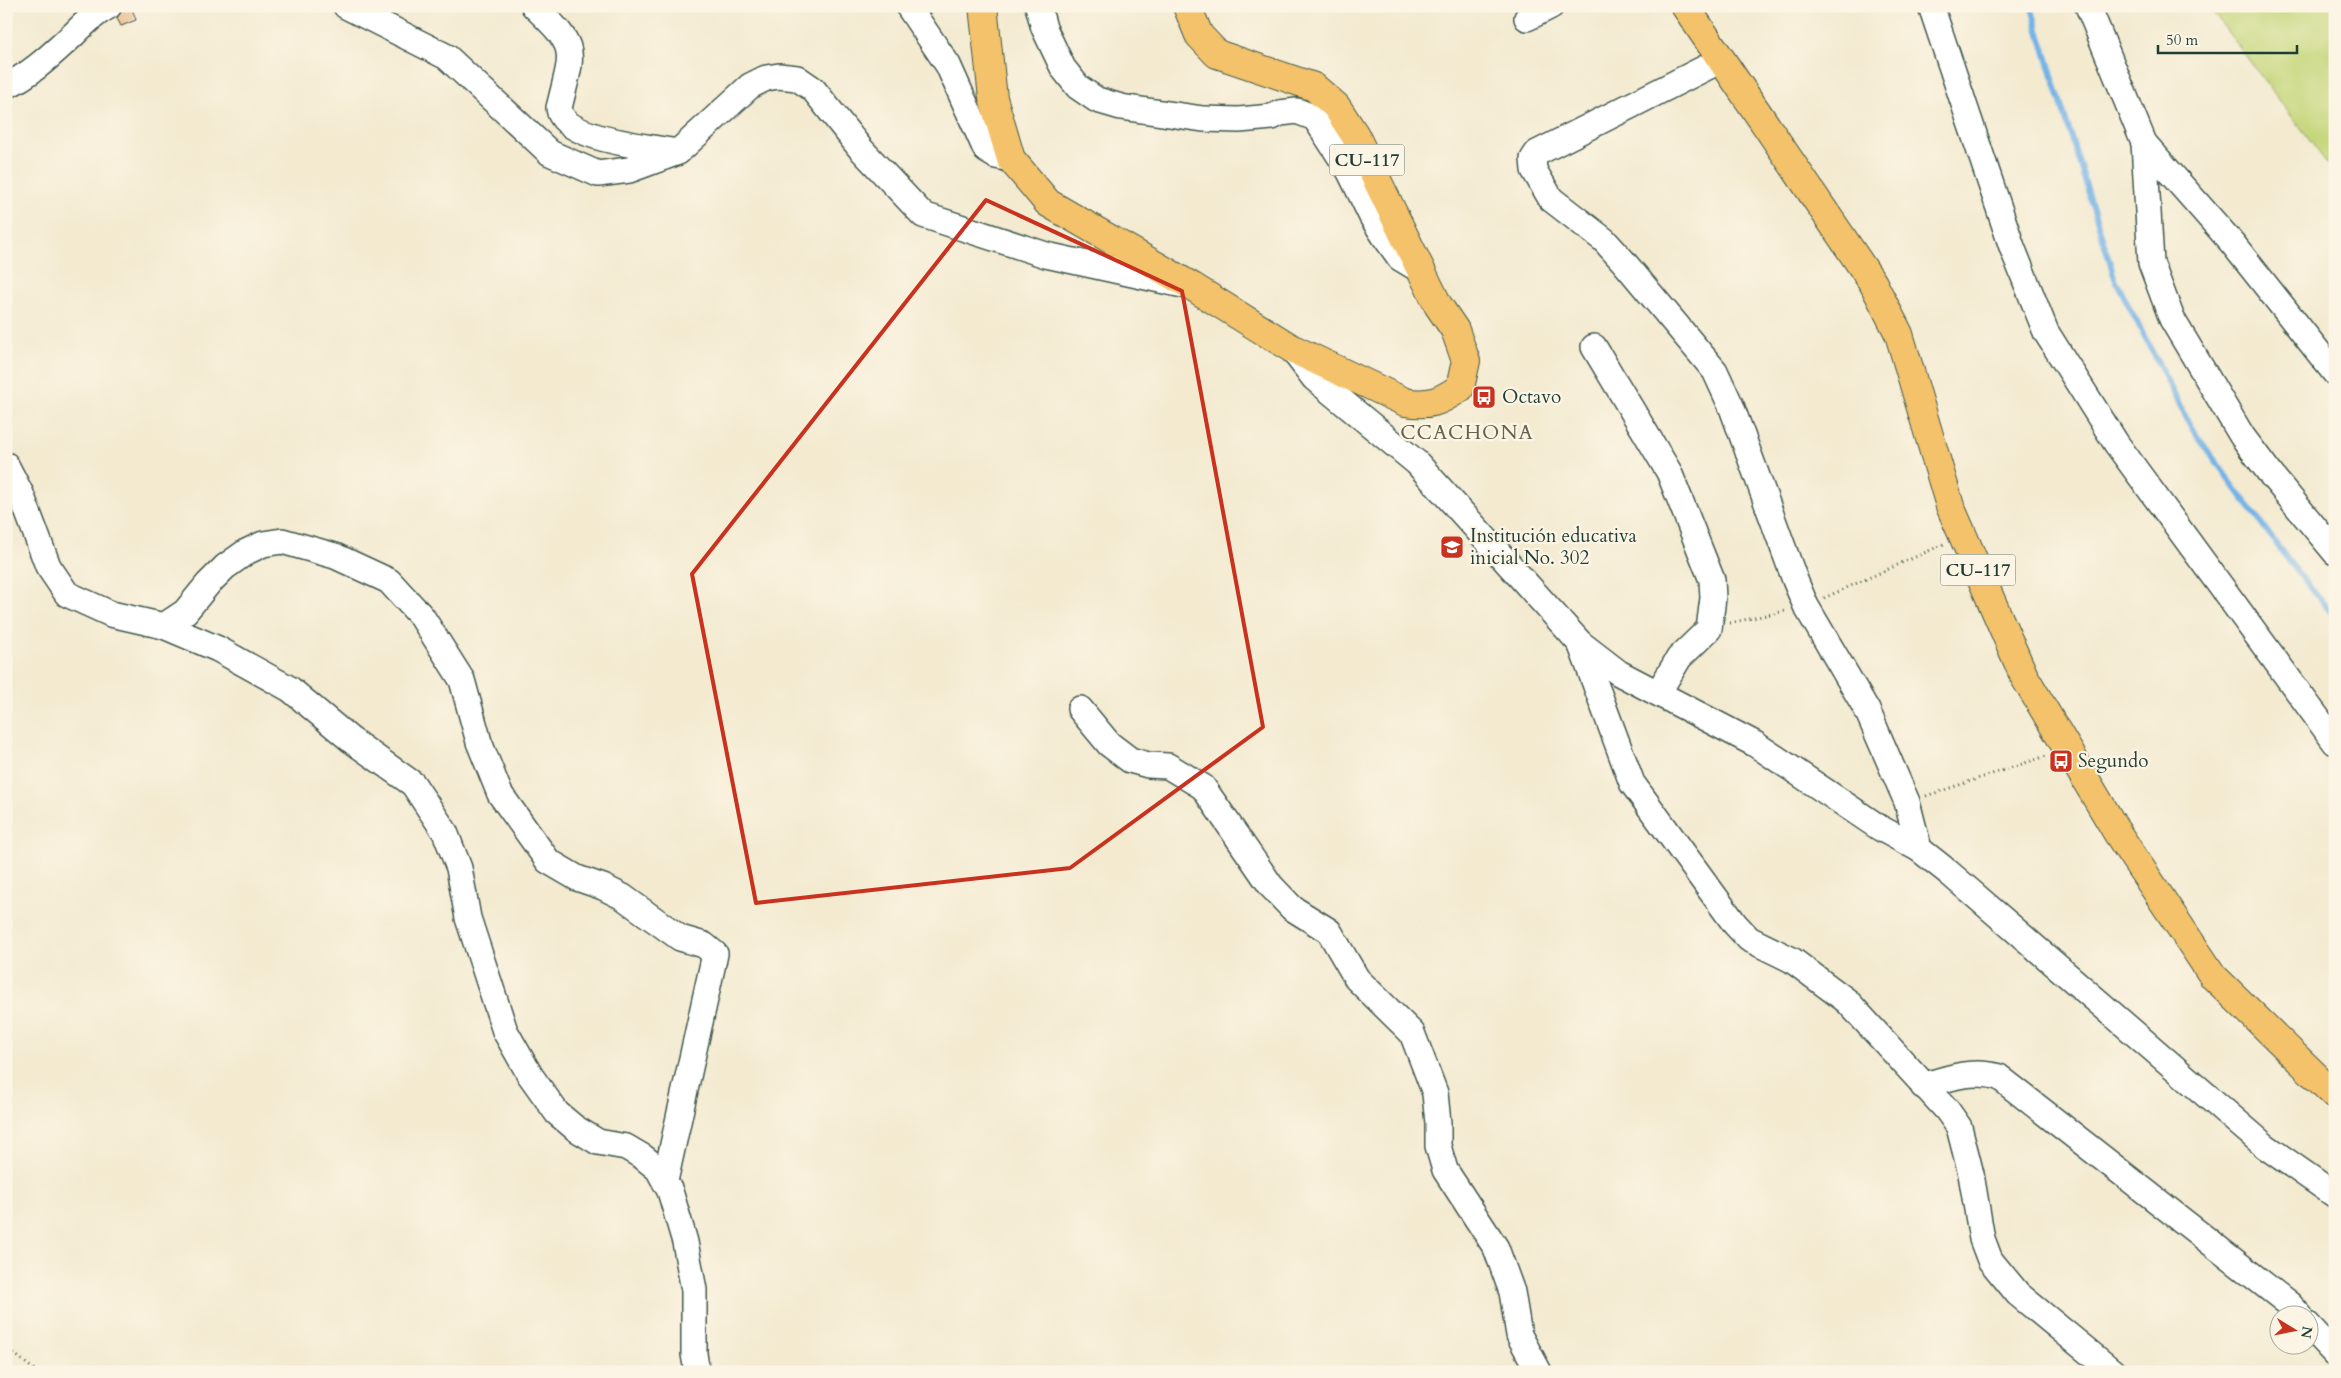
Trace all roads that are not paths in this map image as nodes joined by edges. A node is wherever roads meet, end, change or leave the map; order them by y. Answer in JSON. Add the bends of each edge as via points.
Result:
{"nodes":[{"id":1,"x":109,"y":6,"type":"edge"},
{"id":2,"x":346,"y":6,"type":"edge"},
{"id":3,"x":534,"y":6,"type":"edge"},
{"id":4,"x":908,"y":6,"type":"edge"},
{"id":5,"x":983,"y":6,"type":"edge"},
{"id":6,"x":1038,"y":6,"type":"edge"},
{"id":7,"x":1187,"y":6,"type":"edge"},
{"id":8,"x":1550,"y":6,"type":"edge"},
{"id":9,"x":1685,"y":6,"type":"edge"},
{"id":10,"x":1931,"y":6,"type":"edge"},
{"id":11,"x":2088,"y":6,"type":"edge"},
{"id":12,"x":1527,"y":18,"type":"dead end"},
{"id":13,"x":1721,"y":60,"type":"junction"},
{"id":14,"x":6,"y":86,"type":"edge"},
{"id":15,"x":2144,"y":143,"type":"junction"},
{"id":16,"x":678,"y":152,"type":"junction"},
{"id":17,"x":1011,"y":158,"type":"junction"},
{"id":18,"x":1420,"y":270,"type":"junction"},
{"id":19,"x":1192,"y":287,"type":"junction"},
{"id":20,"x":1291,"y":348,"type":"junction"},
{"id":21,"x":1594,"y":348,"type":"dead end"},
{"id":22,"x":2335,"y":373,"type":"edge"},
{"id":23,"x":6,"y":465,"type":"edge"},
{"id":24,"x":2335,"y":552,"type":"edge"},
{"id":25,"x":164,"y":626,"type":"junction"},
{"id":26,"x":1580,"y":643,"type":"junction"},
{"id":27,"x":1658,"y":693,"type":"junction"},
{"id":28,"x":1080,"y":709,"type":"dead end"},
{"id":29,"x":2335,"y":742,"type":"edge"},
{"id":30,"x":1919,"y":849,"type":"junction"},
{"id":31,"x":1923,"y":1086,"type":"junction"},
{"id":32,"x":2335,"y":1095,"type":"edge"},
{"id":33,"x":665,"y":1180,"type":"junction"},
{"id":34,"x":2335,"y":1195,"type":"edge"},
{"id":35,"x":2291,"y":1306,"type":"edge"},
{"id":36,"x":2318,"y":1336,"type":"edge"},
{"id":37,"x":2335,"y":1354,"type":"edge"},
{"id":38,"x":697,"y":1372,"type":"edge"},
{"id":39,"x":1539,"y":1372,"type":"edge"},
{"id":40,"x":2113,"y":1372,"type":"edge"}],
"edges":[{"from":1,"to":14,"type":"street","via":[[98,11],[22,79]]},
{"from":2,"to":16,"type":"street","via":[[448,57],[550,154],[598,174],[629,170]]},
{"from":3,"to":16,"type":"street","via":[[560,31],[571,57],[559,108],[564,121],[596,137]]},
{"from":4,"to":17,"type":"street","via":[[948,65],[986,150],[996,156]]},
{"from":5,"to":17,"type":"main road","number":"CU-117","via":[[993,98]]},
{"from":6,"to":18,"type":"street","via":[[1044,28],[1063,68],[1078,86],[1097,100],[1130,109],[1203,119],[1272,117],[1297,110],[1315,118],[1350,172],[1385,237],[1400,258]]},
{"from":7,"to":18,"type":"main road","number":"CU-117","via":[[1199,35],[1217,54],[1314,87],[1336,106],[1356,134]]},
{"from":8,"to":12,"type":"street"},
{"from":9,"to":13,"type":"main road","number":"CU-117"},
{"from":10,"to":29,"type":"street","via":[[2012,247],[2046,332],[2116,443]]},
{"from":11,"to":15,"type":"street"},
{"from":13,"to":30,"type":"street","via":[[1536,153],[1534,170],[1551,199],[1604,240],[1715,371],[1806,606],[1867,710],[1907,802]]},
{"from":13,"to":32,"type":"main road","number":"CU-117","via":[[1877,292],[1898,334],[1950,506],[2024,676],[2118,834],[2213,976]]},
{"from":15,"to":22,"type":"street","via":[[2233,244]]},
{"from":15,"to":24,"type":"street","via":[[2151,263],[2172,319],[2242,436]]},
{"from":16,"to":19,"type":"street","via":[[750,86],[766,78],[797,78],[813,89],[860,148],[923,215],[1046,255]]},
{"from":17,"to":19,"type":"main road","number":"CU-117","via":[[1048,203]]},
{"from":18,"to":20,"type":"main road","number":"CU-117","via":[[1455,330],[1466,362],[1460,388],[1441,400],[1424,405],[1405,402]]},
{"from":19,"to":20,"type":"main road","number":"CU-117"},
{"from":20,"to":26,"type":"street","via":[[1314,378],[1417,462]]},
{"from":21,"to":27,"type":"street","via":[[1669,472],[1712,580],[1709,628],[1679,658]]},
{"from":23,"to":25,"type":"street","via":[[21,494],[48,566],[67,594],[111,614]]},
{"from":25,"to":33,"type":"street","via":[[218,649],[290,690],[351,740],[413,784],[445,832],[459,868],[468,918],[506,1031],[530,1075],[557,1113],[575,1128],[598,1142],[626,1147],[658,1169]]},
{"from":25,"to":33,"type":"street","via":[[185,612],[208,584],[246,552],[263,544],[282,541],[335,556],[389,581],[422,617],[462,680],[479,742],[500,794],[548,861],[577,878],[623,897],[680,938],[704,945],[715,954]]},
{"from":26,"to":27,"type":"street","via":[[1619,673]]},
{"from":26,"to":31,"type":"street","via":[[1632,783],[1735,924],[1749,939],[1792,960],[1847,1001]]},
{"from":27,"to":30,"type":"street","via":[[1755,744],[1880,828]]},
{"from":28,"to":39,"type":"street","via":[[1108,744],[1130,760],[1168,766],[1203,787],[1271,886],[1292,908],[1329,931],[1357,979],[1412,1033],[1435,1093],[1438,1146],[1445,1170],[1496,1248],[1512,1292],[1519,1335]]},
{"from":30,"to":34,"type":"street","via":[[2266,1146]]},
{"from":31,"to":35,"type":"street","via":[[1971,1073],[1984,1072],[1999,1077]]},
{"from":31,"to":40,"type":"street","via":[[1959,1127],[1982,1239],[1990,1260],[2018,1294]]},
{"from":33,"to":38,"type":"street","via":[[685,1242],[694,1290]]},
{"from":36,"to":37,"type":"street"}]}
